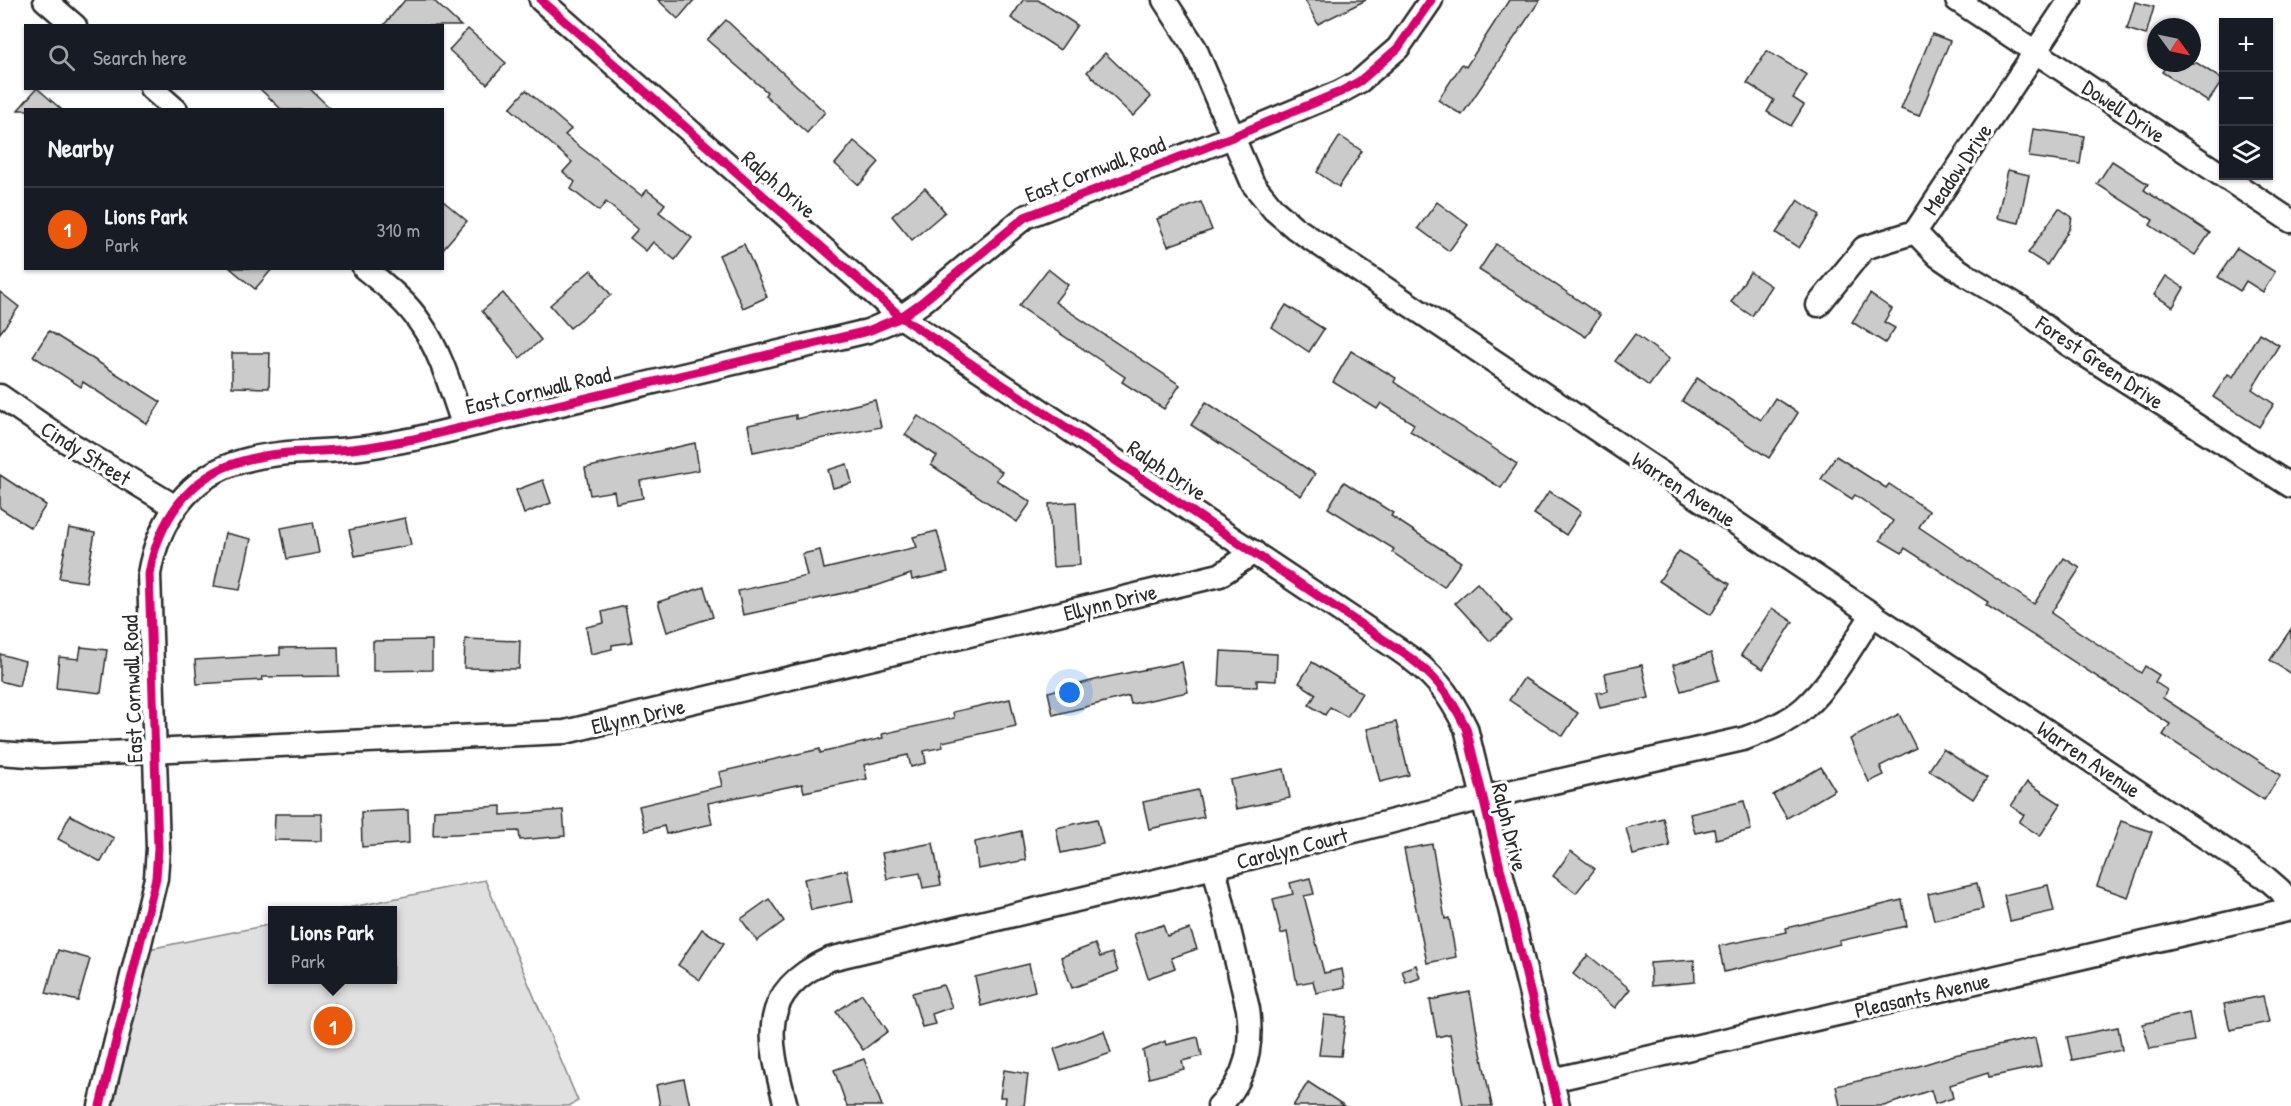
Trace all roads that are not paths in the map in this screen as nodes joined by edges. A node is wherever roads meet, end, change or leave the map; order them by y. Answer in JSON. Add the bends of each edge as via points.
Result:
{"nodes":[{"id":1,"x":45,"y":0,"type":"edge"},
{"id":2,"x":541,"y":0,"type":"edge"},
{"id":3,"x":1164,"y":0,"type":"edge"},
{"id":4,"x":1431,"y":0,"type":"edge"},
{"id":5,"x":1958,"y":0,"type":"edge"},
{"id":6,"x":2070,"y":0,"type":"edge"},
{"id":7,"x":73,"y":24,"type":"edge"},
{"id":8,"x":2036,"y":52,"type":"junction"},
{"id":9,"x":153,"y":90,"type":"edge"},
{"id":10,"x":174,"y":108,"type":"edge"},
{"id":11,"x":1232,"y":137,"type":"junction"},
{"id":12,"x":2291,"y":221,"type":"edge"},
{"id":13,"x":1915,"y":232,"type":"junction"},
{"id":14,"x":366,"y":270,"type":"edge"},
{"id":15,"x":1818,"y":304,"type":"dead end"},
{"id":16,"x":901,"y":317,"type":"junction"},
{"id":17,"x":0,"y":396,"type":"edge"},
{"id":18,"x":464,"y":427,"type":"junction"},
{"id":19,"x":2291,"y":486,"type":"edge"},
{"id":20,"x":174,"y":506,"type":"junction"},
{"id":21,"x":1254,"y":552,"type":"junction"},
{"id":22,"x":1873,"y":614,"type":"junction"},
{"id":23,"x":153,"y":750,"type":"junction"},
{"id":24,"x":0,"y":753,"type":"edge"},
{"id":25,"x":1482,"y":798,"type":"junction"},
{"id":26,"x":1214,"y":867,"type":"junction"},
{"id":27,"x":2291,"y":904,"type":"edge"},
{"id":28,"x":2291,"y":909,"type":"edge"},
{"id":29,"x":1552,"y":1080,"type":"junction"},
{"id":30,"x":100,"y":1106,"type":"edge"},
{"id":31,"x":786,"y":1106,"type":"edge"},
{"id":32,"x":1219,"y":1106,"type":"edge"},
{"id":33,"x":1558,"y":1106,"type":"edge"}],
"edges":[{"from":1,"to":7,"type":"street"},
{"from":2,"to":16,"type":"street","name":"Ralph Drive"},
{"from":3,"to":11,"type":"street","name":"Warren Avenue","via":[[1195,48]]},
{"from":4,"to":11,"type":"street","name":"East Cornwall Road","via":[[1403,41],[1372,73],[1340,92]]},
{"from":5,"to":8,"type":"street","name":"Dowell Drive"},
{"from":6,"to":8,"type":"street","name":"Meadow Drive"},
{"from":8,"to":12,"type":"street","name":"Dowell Drive"},
{"from":8,"to":13,"type":"street","name":"Meadow Drive"},
{"from":9,"to":10,"type":"street"},
{"from":11,"to":16,"type":"street","name":"East Cornwall Road","via":[[1025,217]]},
{"from":11,"to":22,"type":"street","name":"Warren Avenue","via":[[1262,198],[1294,228]]},
{"from":13,"to":15,"type":"street","name":"Meadow Drive","via":[[1864,248]]},
{"from":13,"to":19,"type":"street","name":"Forest Green Drive","via":[[1938,256],[2020,306],[2068,344]]},
{"from":14,"to":18,"type":"street","via":[[422,324],[436,349]]},
{"from":16,"to":18,"type":"street","name":"East Cornwall Road","via":[[868,331]]},
{"from":16,"to":21,"type":"street","name":"Ralph Drive"},
{"from":17,"to":20,"type":"street","name":"Cindy Street"},
{"from":18,"to":20,"type":"street","name":"East Cornwall Road","via":[[361,448],[242,460],[208,476]]},
{"from":20,"to":23,"type":"street","name":"East Cornwall Road","via":[[157,539],[149,574]]},
{"from":21,"to":23,"type":"street","name":"Ellynn Drive","via":[[1220,575],[566,732]]},
{"from":21,"to":25,"type":"street","name":"Ralph Drive","via":[[1434,676],[1466,728]]},
{"from":22,"to":25,"type":"street","name":"Carolyn Court","via":[[1821,690],[1804,707],[1769,730]]},
{"from":22,"to":27,"type":"street","name":"Warren Avenue","via":[[2265,877]]},
{"from":23,"to":24,"type":"street","name":"Ellynn Drive","via":[[42,756]]},
{"from":23,"to":30,"type":"street","name":"East Cornwall Road","via":[[156,878]]},
{"from":25,"to":26,"type":"street","name":"Carolyn Court"},
{"from":25,"to":29,"type":"street","name":"Ralph Drive"},
{"from":26,"to":31,"type":"street","name":"Carolyn Court","via":[[840,956],[813,967],[788,988],[772,1025],[772,1051]]},
{"from":26,"to":32,"type":"street","via":[[1251,1032],[1245,1069]]},
{"from":28,"to":29,"type":"street","name":"Pleasants Avenue"},
{"from":29,"to":33,"type":"street","name":"Ralph Drive"}]}
